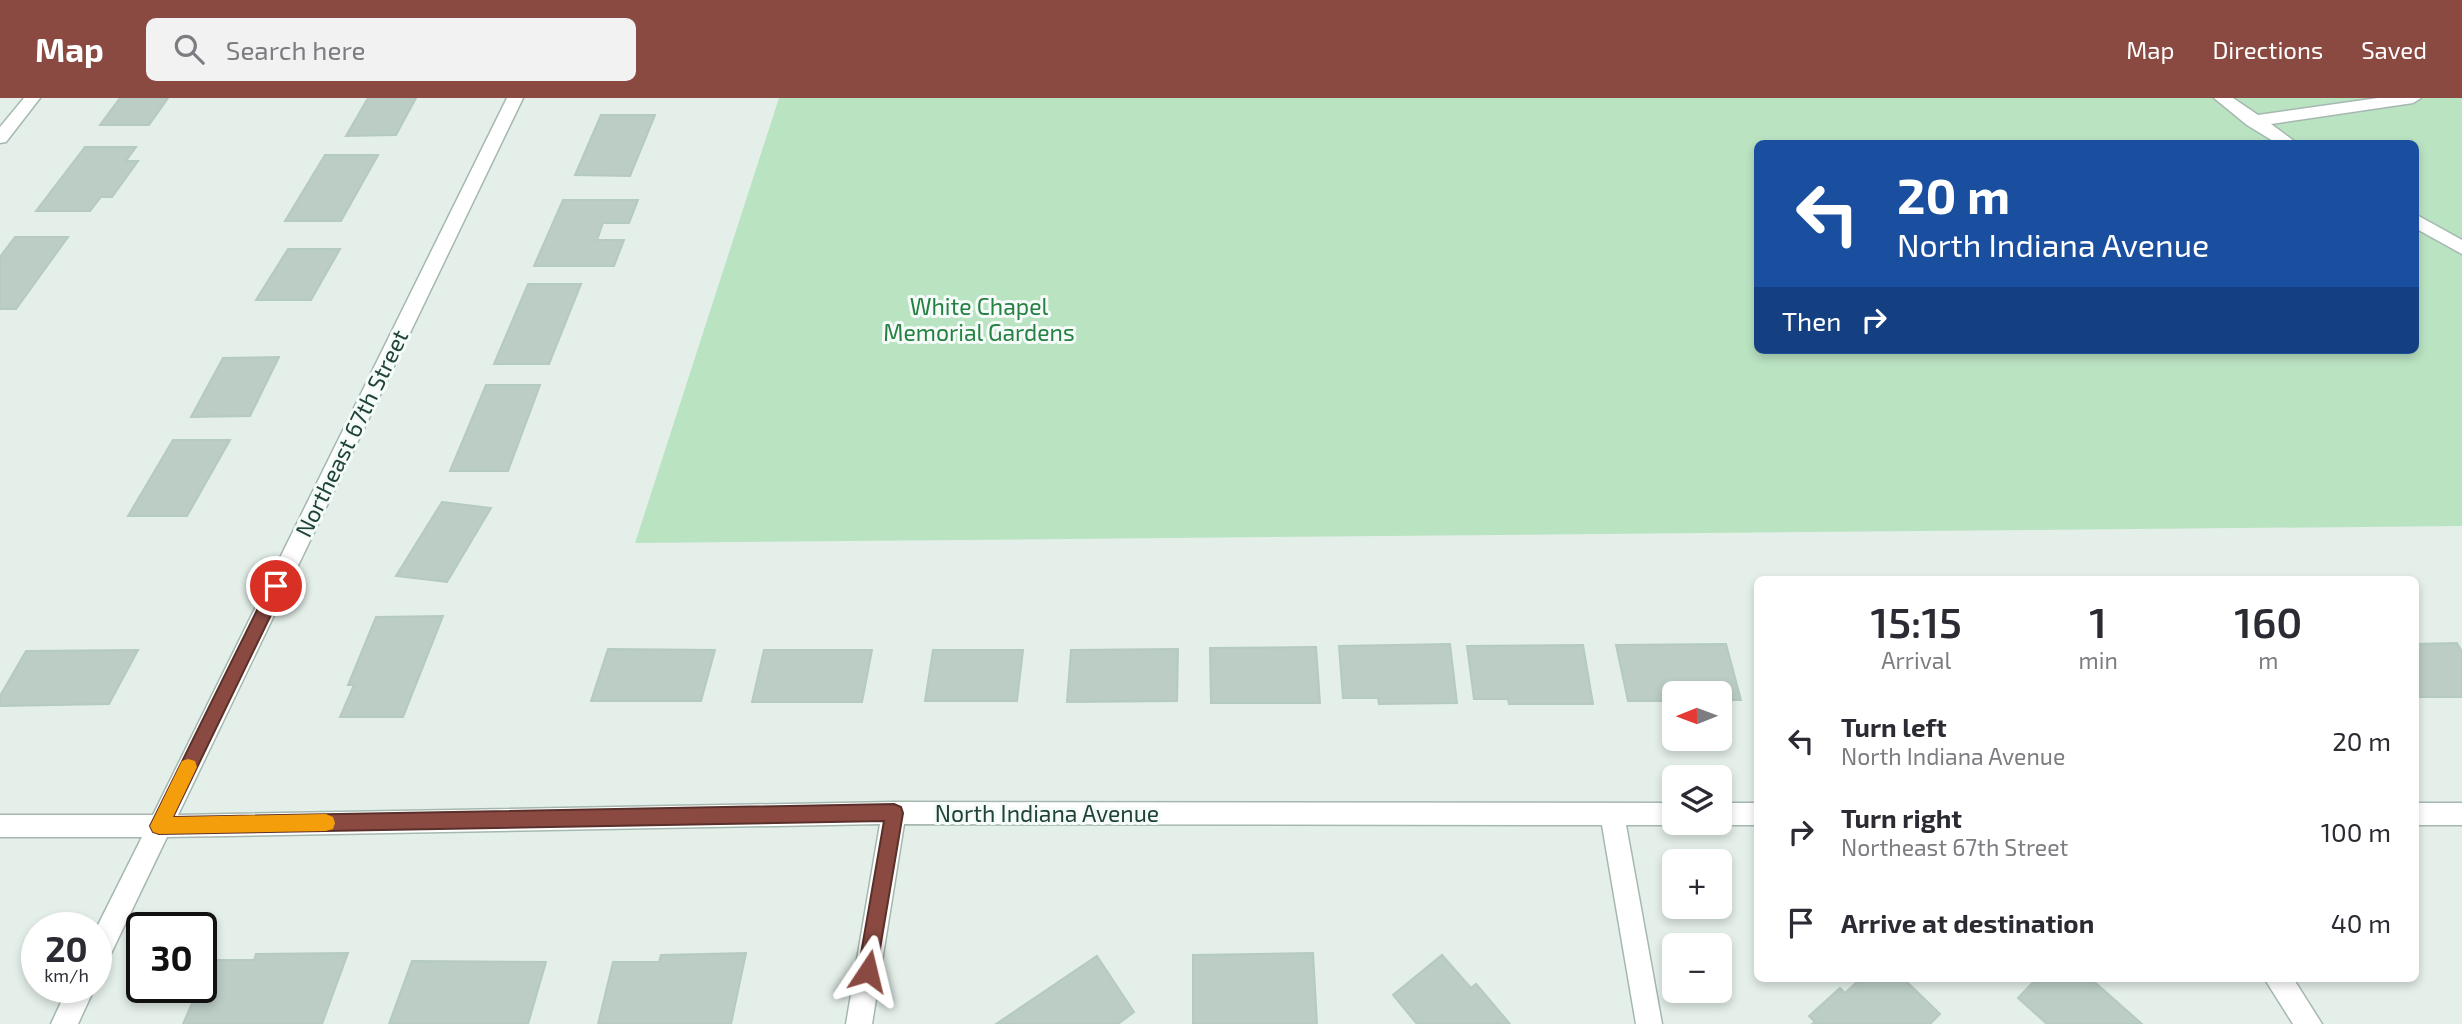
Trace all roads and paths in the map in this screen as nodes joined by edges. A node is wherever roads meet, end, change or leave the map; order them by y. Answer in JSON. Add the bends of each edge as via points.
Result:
{"nodes":[{"id":1,"x":32,"y":98,"type":"edge"},
{"id":2,"x":515,"y":98,"type":"edge"},
{"id":3,"x":2222,"y":98,"type":"edge"},
{"id":4,"x":2413,"y":98,"type":"edge"},
{"id":5,"x":2253,"y":121,"type":"junction"},
{"id":6,"x":0,"y":138,"type":"edge"},
{"id":7,"x":2284,"y":140,"type":"edge"},
{"id":8,"x":2419,"y":222,"type":"edge"},
{"id":9,"x":2462,"y":248,"type":"edge"},
{"id":10,"x":894,"y":813,"type":"junction"},
{"id":11,"x":1612,"y":814,"type":"junction"},
{"id":12,"x":1662,"y":814,"type":"edge"},
{"id":13,"x":1732,"y":814,"type":"edge"},
{"id":14,"x":1754,"y":814,"type":"edge"},
{"id":15,"x":2419,"y":814,"type":"edge"},
{"id":16,"x":2462,"y":814,"type":"edge"},
{"id":17,"x":0,"y":826,"type":"edge"},
{"id":18,"x":159,"y":826,"type":"junction"},
{"id":19,"x":112,"y":924,"type":"edge"},
{"id":20,"x":2280,"y":982,"type":"edge"},
{"id":21,"x":74,"y":1003,"type":"edge"},
{"id":22,"x":64,"y":1024,"type":"edge"},
{"id":23,"x":859,"y":1024,"type":"edge"},
{"id":24,"x":1649,"y":1024,"type":"edge"},
{"id":25,"x":2309,"y":1024,"type":"edge"}],
"edges":[{"from":1,"to":6,"type":"street"},
{"from":2,"to":18,"type":"street","name":"Northeast 67th Street"},
{"from":3,"to":5,"type":"street"},
{"from":4,"to":5,"type":"street"},
{"from":5,"to":7,"type":"street"},
{"from":8,"to":9,"type":"street"},
{"from":10,"to":11,"type":"street","name":"North Indiana Avenue"},
{"from":10,"to":18,"type":"street","name":"North Indiana Avenue"},
{"from":10,"to":23,"type":"street"},
{"from":11,"to":12,"type":"street","name":"North Indiana Avenue"},
{"from":11,"to":24,"type":"street"},
{"from":13,"to":14,"type":"street"},
{"from":15,"to":16,"type":"street"},
{"from":17,"to":18,"type":"street","name":"North Indiana Avenue"},
{"from":18,"to":19,"type":"street","name":"Northeast 67th Street"},
{"from":20,"to":25,"type":"street"},
{"from":21,"to":22,"type":"street"}]}
